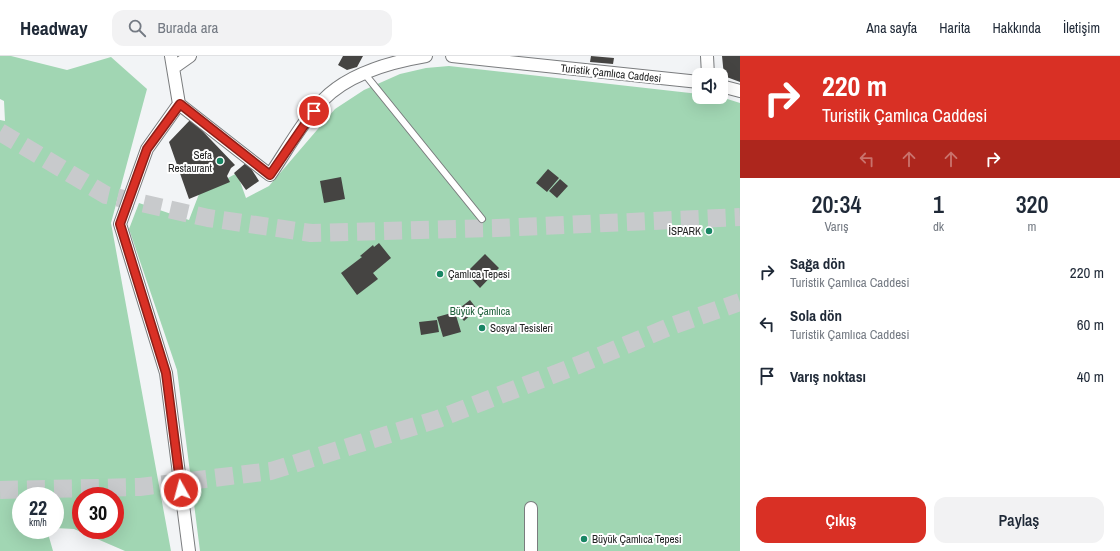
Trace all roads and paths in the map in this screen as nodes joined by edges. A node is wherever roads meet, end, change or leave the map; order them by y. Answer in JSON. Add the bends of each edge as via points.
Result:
{"nodes":[{"id":1,"x":190,"y":56,"type":"edge"},
{"id":2,"x":426,"y":56,"type":"edge"},
{"id":3,"x":452,"y":56,"type":"edge"},
{"id":4,"x":707,"y":56,"type":"edge"},
{"id":5,"x":172,"y":62,"type":"edge"},
{"id":6,"x":708,"y":68,"type":"edge"},
{"id":7,"x":364,"y":73,"type":"junction"},
{"id":8,"x":692,"y":81,"type":"edge"},
{"id":9,"x":728,"y":88,"type":"edge"},
{"id":10,"x":740,"y":92,"type":"edge"},
{"id":11,"x":180,"y":104,"type":"junction"},
{"id":12,"x":482,"y":219,"type":"dead end"},
{"id":13,"x":531,"y":508,"type":"dead end"},
{"id":14,"x":188,"y":551,"type":"edge"},
{"id":15,"x":531,"y":551,"type":"edge"}],
"edges":[{"from":1,"to":5,"type":"street"},
{"from":2,"to":7,"type":"street"},
{"from":3,"to":8,"type":"street","name":"Turistik Çamlıca Caddesi"},
{"from":4,"to":6,"type":"street"},
{"from":5,"to":11,"type":"street"},
{"from":7,"to":11,"type":"street","via":[[342,85],[324,100],[270,175]]},
{"from":7,"to":12,"type":"lane"},
{"from":9,"to":10,"type":"street"},
{"from":11,"to":14,"type":"street","via":[[147,149],[120,224],[166,373]]},
{"from":13,"to":15,"type":"street"}]}
